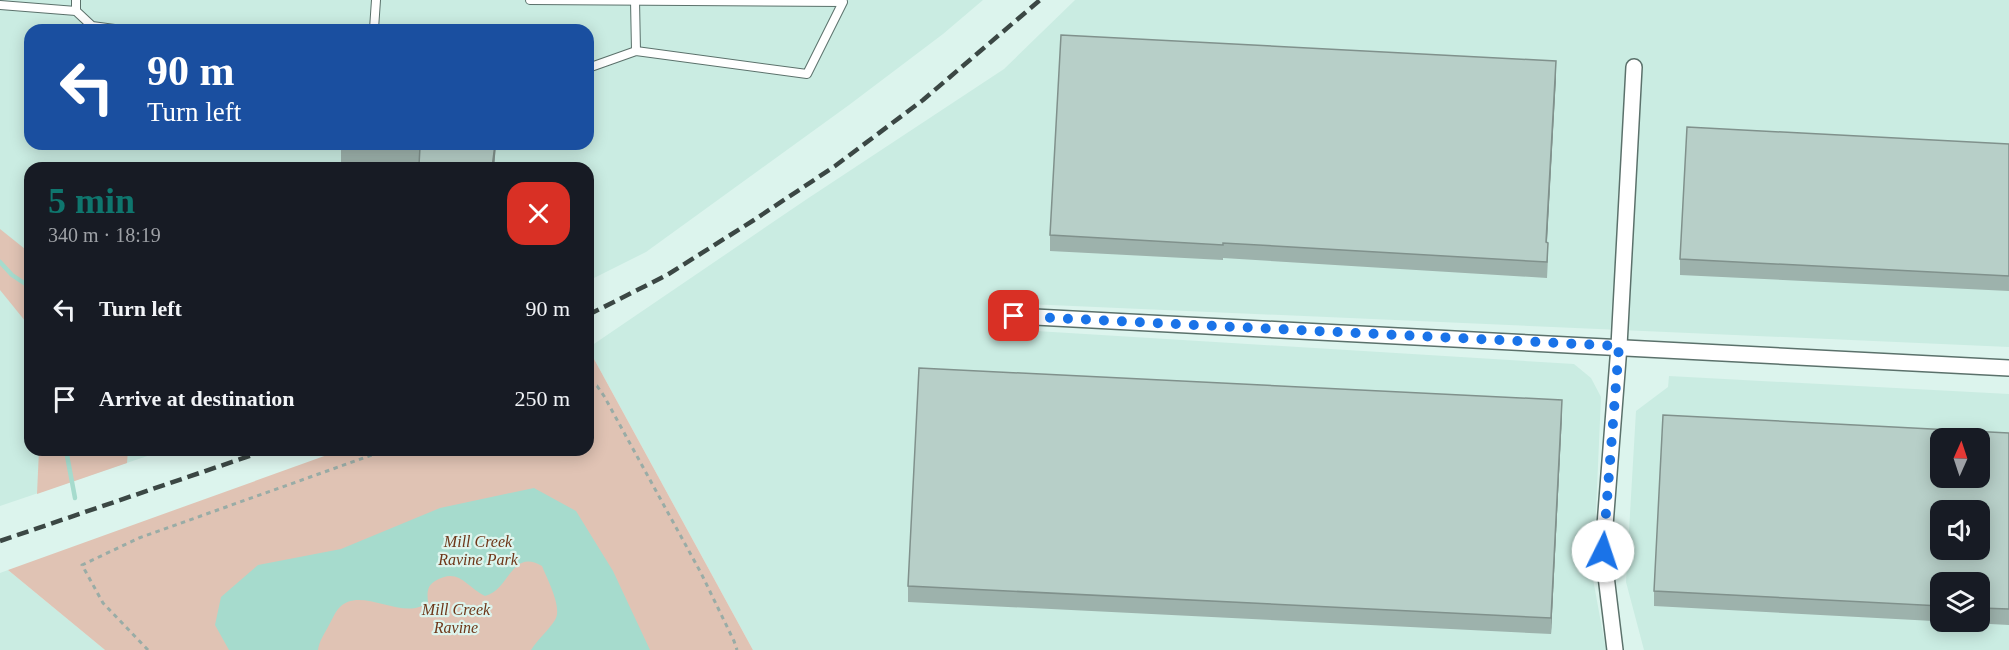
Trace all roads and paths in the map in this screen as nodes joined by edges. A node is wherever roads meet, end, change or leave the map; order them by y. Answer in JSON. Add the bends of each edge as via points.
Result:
{"nodes":[{"id":1,"x":76,"y":0,"type":"edge"},
{"id":2,"x":376,"y":0,"type":"edge"},
{"id":3,"x":530,"y":0,"type":"edge"},
{"id":4,"x":635,"y":1,"type":"edge"},
{"id":5,"x":0,"y":4,"type":"edge"},
{"id":6,"x":76,"y":10,"type":"junction"},
{"id":7,"x":90,"y":24,"type":"edge"},
{"id":8,"x":374,"y":24,"type":"edge"},
{"id":9,"x":636,"y":51,"type":"junction"},
{"id":10,"x":594,"y":66,"type":"edge"},
{"id":11,"x":1634,"y":68,"type":"dead end"},
{"id":12,"x":1014,"y":316,"type":"dead end"},
{"id":13,"x":1619,"y":346,"type":"junction"},
{"id":14,"x":2009,"y":368,"type":"edge"},
{"id":15,"x":594,"y":386,"type":"edge"},
{"id":16,"x":369,"y":456,"type":"edge"},
{"id":17,"x":148,"y":650,"type":"edge"},
{"id":18,"x":736,"y":650,"type":"edge"},
{"id":19,"x":1615,"y":650,"type":"edge"}],
"edges":[{"from":1,"to":6,"type":"lane"},
{"from":2,"to":8,"type":"lane"},
{"from":3,"to":4,"type":"lane"},
{"from":4,"to":9,"type":"lane"},
{"from":4,"to":9,"type":"lane","via":[[843,2],[807,74]]},
{"from":5,"to":6,"type":"lane"},
{"from":6,"to":7,"type":"lane"},
{"from":9,"to":10,"type":"lane"},
{"from":11,"to":13,"type":"street"},
{"from":12,"to":13,"type":"street"},
{"from":13,"to":14,"type":"street"},
{"from":13,"to":19,"type":"street","via":[[1603,551]]},
{"from":15,"to":18,"type":"path","via":[[604,396],[701,573]]},
{"from":16,"to":17,"type":"path","via":[[112,549],[82,565],[103,603]]}]}
